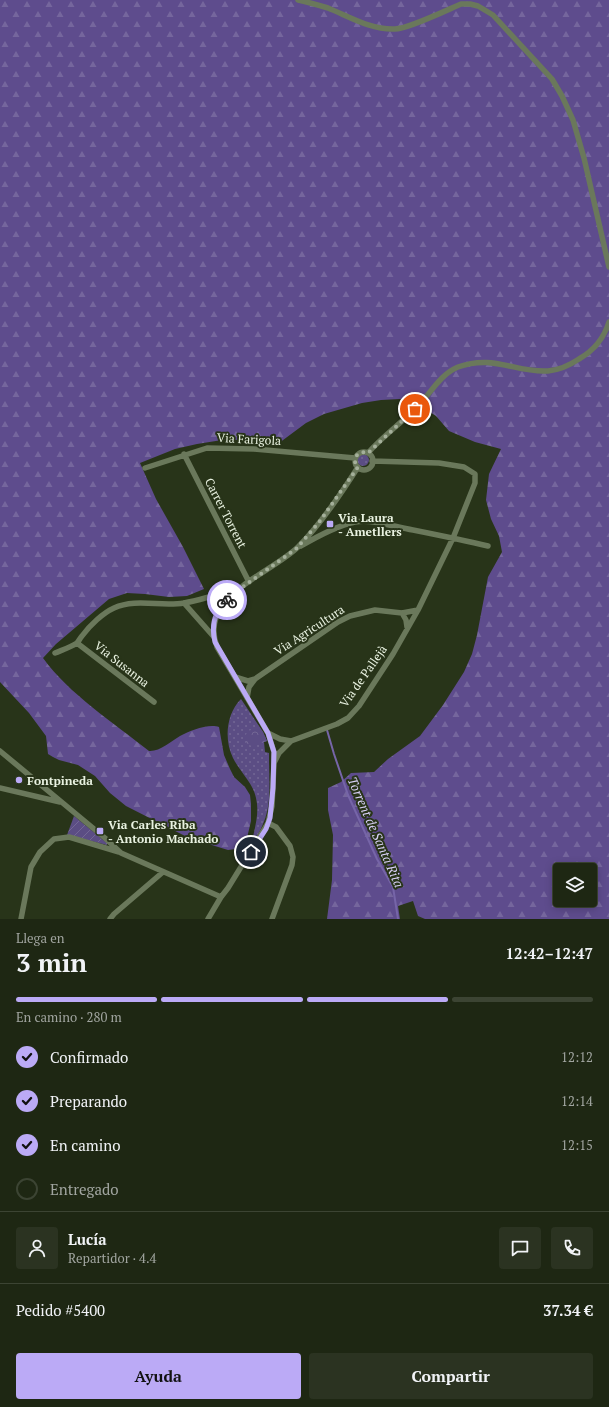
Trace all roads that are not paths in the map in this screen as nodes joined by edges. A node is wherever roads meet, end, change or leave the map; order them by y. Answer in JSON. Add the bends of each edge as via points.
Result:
{"nodes":[{"id":1,"x":298,"y":0,"type":"edge"},
{"id":2,"x":609,"y":267,"type":"edge"},
{"id":3,"x":609,"y":322,"type":"edge"},
{"id":4,"x":368,"y":453,"type":"junction"},
{"id":5,"x":184,"y":454,"type":"junction"},
{"id":6,"x":355,"y":458,"type":"junction"},
{"id":7,"x":372,"y":461,"type":"junction"},
{"id":8,"x":358,"y":467,"type":"junction"},
{"id":9,"x":145,"y":468,"type":"dead end"},
{"id":10,"x":453,"y":538,"type":"junction"},
{"id":11,"x":488,"y":546,"type":"dead end"},
{"id":12,"x":296,"y":549,"type":"junction"},
{"id":13,"x":249,"y":582,"type":"junction"},
{"id":14,"x":237,"y":591,"type":"junction"},
{"id":15,"x":184,"y":603,"type":"junction"},
{"id":16,"x":418,"y":610,"type":"junction"},
{"id":17,"x":402,"y":613,"type":"junction"},
{"id":18,"x":407,"y":628,"type":"junction"},
{"id":19,"x":214,"y":637,"type":"junction"},
{"id":20,"x":77,"y":643,"type":"junction"},
{"id":21,"x":55,"y":653,"type":"dead end"},
{"id":22,"x":235,"y":677,"type":"junction"},
{"id":23,"x":255,"y":679,"type":"junction"},
{"id":24,"x":247,"y":698,"type":"junction"},
{"id":25,"x":154,"y":702,"type":"dead end"},
{"id":26,"x":268,"y":733,"type":"junction"},
{"id":27,"x":291,"y":741,"type":"junction"},
{"id":28,"x":0,"y":751,"type":"edge"},
{"id":29,"x":274,"y":763,"type":"junction"},
{"id":30,"x":0,"y":788,"type":"edge"},
{"id":31,"x":62,"y":803,"type":"junction"},
{"id":32,"x":268,"y":823,"type":"junction"},
{"id":33,"x":121,"y":853,"type":"junction"},
{"id":34,"x":163,"y":872,"type":"junction"},
{"id":35,"x":221,"y":897,"type":"junction"},
{"id":36,"x":21,"y":919,"type":"edge"},
{"id":37,"x":110,"y":919,"type":"edge"},
{"id":38,"x":208,"y":919,"type":"edge"},
{"id":39,"x":272,"y":919,"type":"edge"}],
"edges":[{"from":1,"to":2,"type":"street","via":[[327,8],[369,25],[396,30],[461,4],[478,6],[493,15],[552,79],[573,120]]},
{"from":3,"to":4,"type":"street","via":[[597,345],[586,355],[564,367],[534,371],[483,362],[457,368],[445,375],[425,399]]},
{"from":4,"to":6,"type":"street","via":[[361,452]]},
{"from":4,"to":7,"type":"street"},
{"from":5,"to":6,"type":"street","name":"Via Farigola","via":[[207,448],[219,448]]},
{"from":5,"to":9,"type":"street","name":"Via Farigola"},
{"from":5,"to":13,"type":"street","name":"Carrer Torrent"},
{"from":6,"to":8,"type":"street"},
{"from":7,"to":8,"type":"street","via":[[368,468],[363,470]]},
{"from":7,"to":10,"type":"street","name":"Via de Pallejà","via":[[439,463],[464,467],[475,474],[476,483]]},
{"from":8,"to":12,"type":"street","via":[[320,521]]},
{"from":10,"to":11,"type":"street"},
{"from":10,"to":12,"type":"street","via":[[366,521],[338,527]]},
{"from":10,"to":16,"type":"street","name":"Via de Pallejà"},
{"from":12,"to":13,"type":"street"},
{"from":13,"to":14,"type":"street"},
{"from":14,"to":15,"type":"street","via":[[223,592]]},
{"from":14,"to":19,"type":"street","via":[[215,617]]},
{"from":15,"to":19,"type":"street"},
{"from":15,"to":20,"type":"street","via":[[136,602],[115,607],[93,624]]},
{"from":16,"to":17,"type":"street","name":"Via Agricultura"},
{"from":16,"to":18,"type":"street","name":"Via de Pallejà"},
{"from":17,"to":18,"type":"street"},
{"from":17,"to":23,"type":"street","name":"Via Agricultura","via":[[375,610],[350,616]]},
{"from":18,"to":27,"type":"street","name":"Via de Pallejà","via":[[393,654],[354,712],[337,724]]},
{"from":19,"to":22,"type":"street"},
{"from":20,"to":21,"type":"street"},
{"from":20,"to":25,"type":"street","name":"Via Susanna"},
{"from":22,"to":23,"type":"street","via":[[248,681]]},
{"from":22,"to":24,"type":"street"},
{"from":23,"to":24,"type":"street","via":[[249,687]]},
{"from":24,"to":26,"type":"street"},
{"from":26,"to":27,"type":"street"},
{"from":26,"to":29,"type":"street","via":[[274,752]]},
{"from":27,"to":29,"type":"street","name":"Via de Pallejà"},
{"from":28,"to":31,"type":"street"},
{"from":29,"to":32,"type":"street","via":[[272,806]]},
{"from":30,"to":31,"type":"street"},
{"from":31,"to":33,"type":"street"},
{"from":32,"to":35,"type":"street"},
{"from":32,"to":39,"type":"street","via":[[280,830],[290,846],[293,857]]},
{"from":33,"to":34,"type":"street"},
{"from":33,"to":36,"type":"street","via":[[69,837],[54,838],[40,852],[31,867]]},
{"from":34,"to":35,"type":"street"},
{"from":34,"to":37,"type":"street"},
{"from":35,"to":38,"type":"street"}]}
